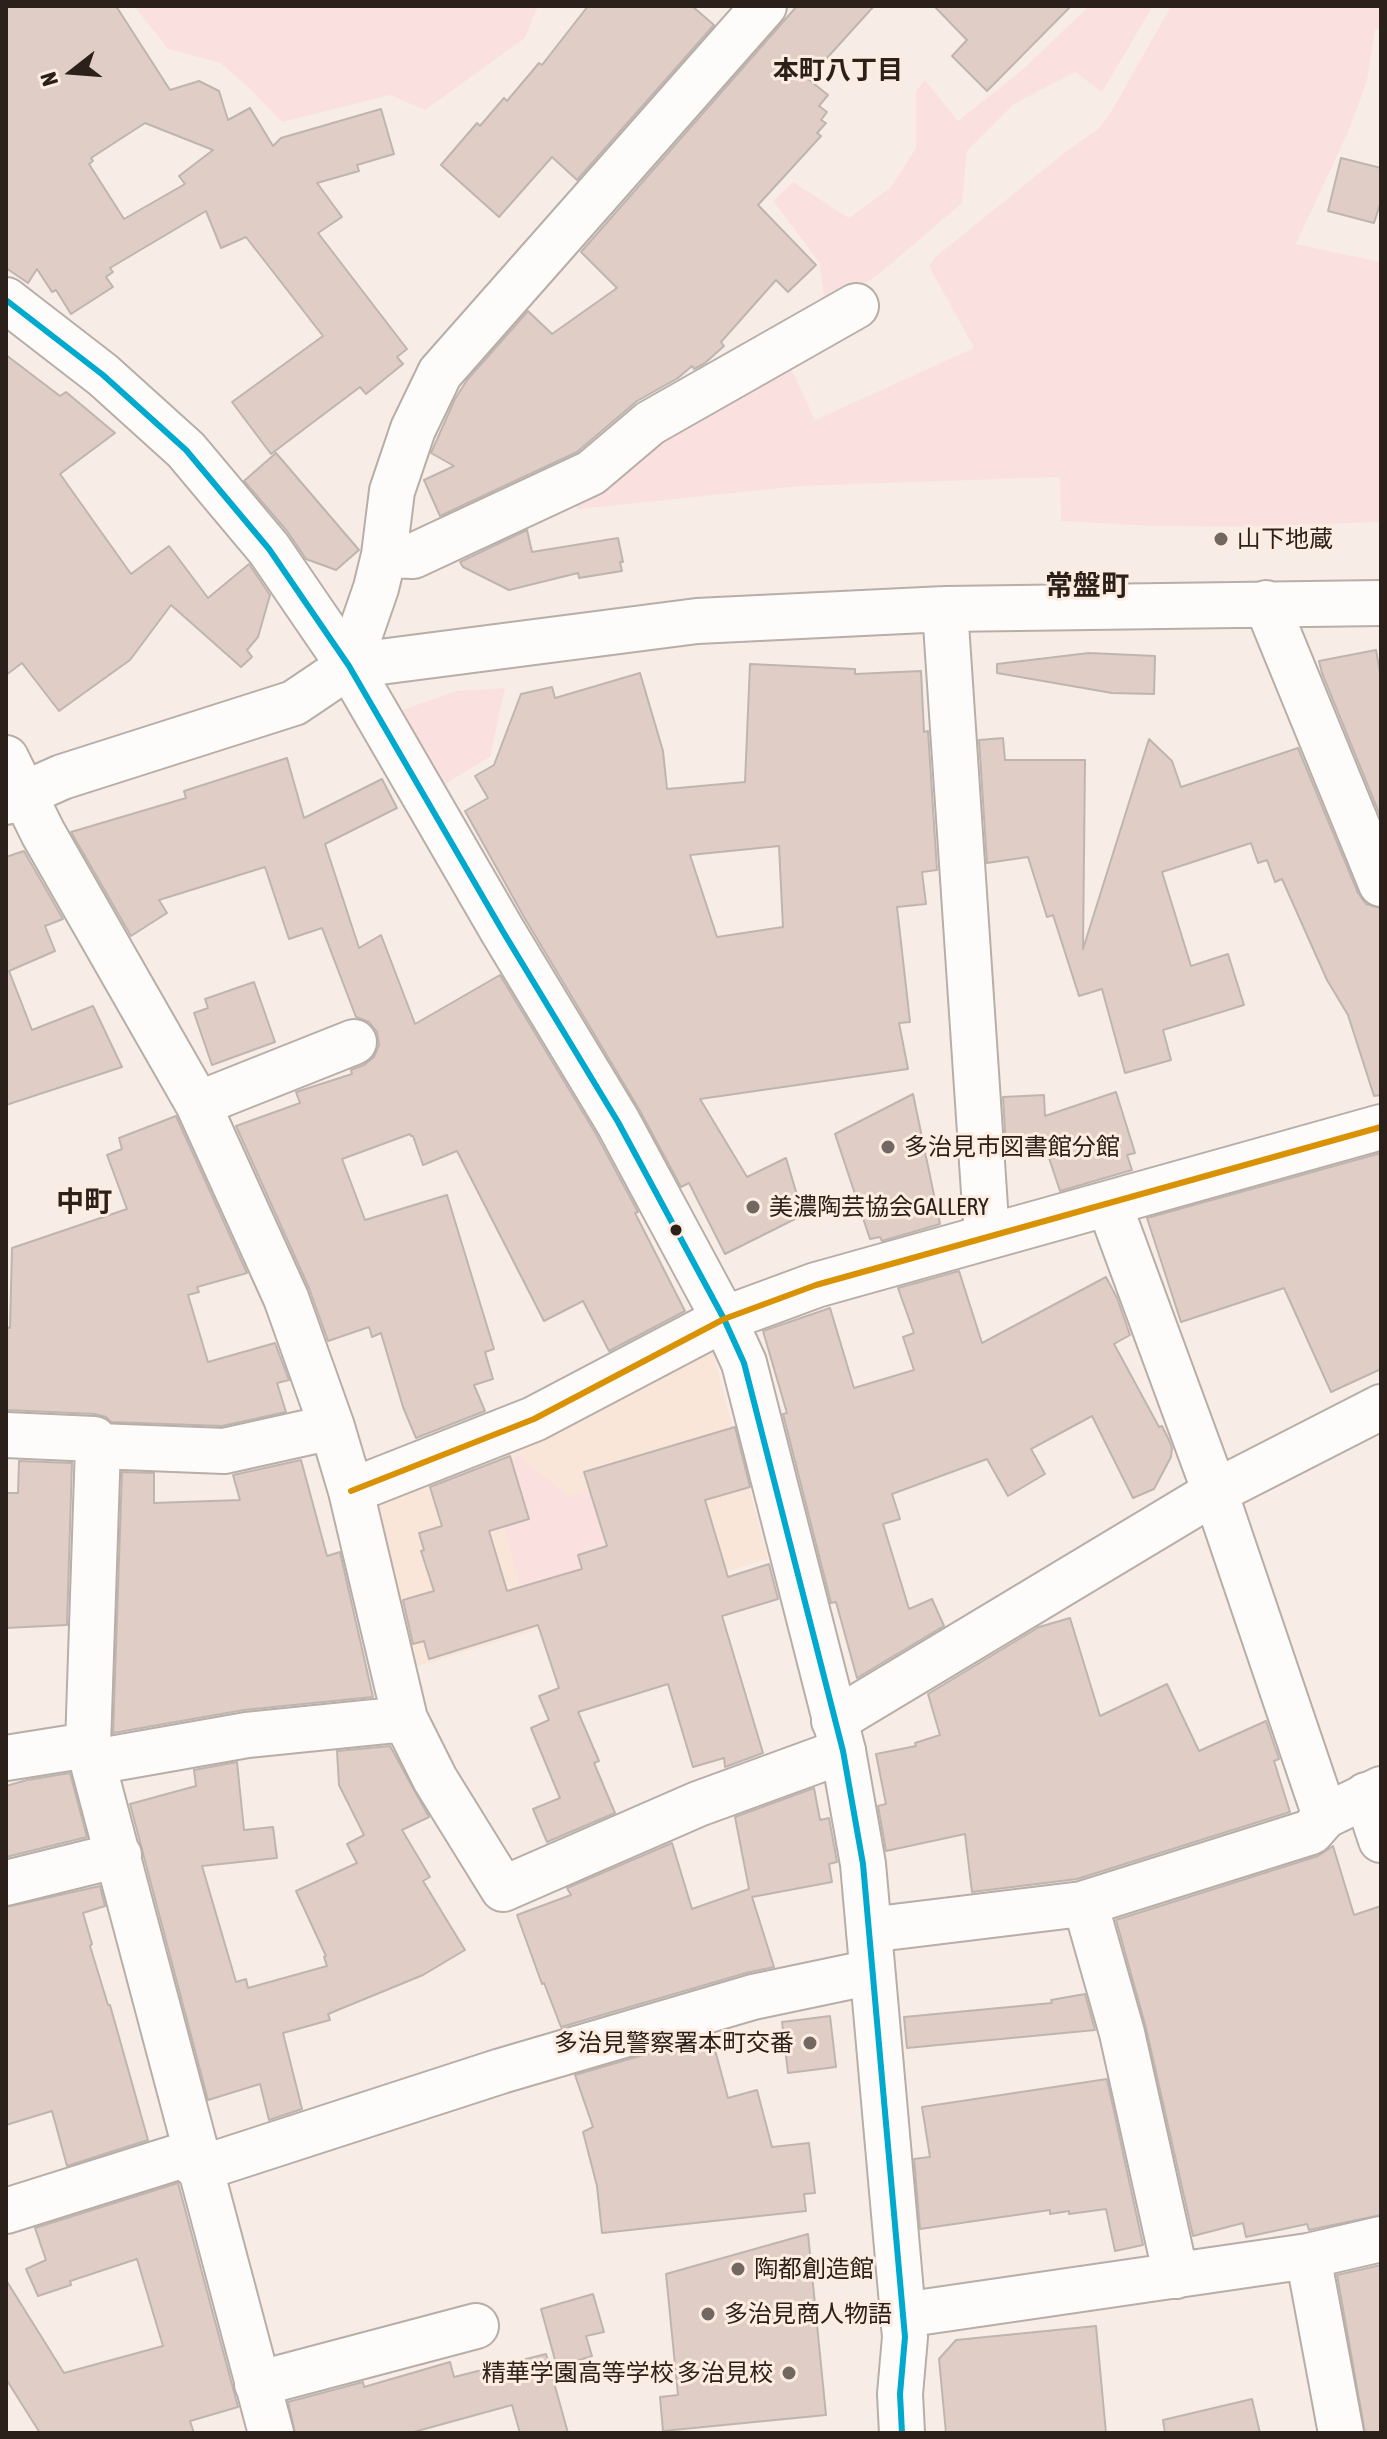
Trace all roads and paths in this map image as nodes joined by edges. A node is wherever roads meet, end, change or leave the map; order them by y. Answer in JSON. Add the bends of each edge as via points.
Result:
{"nodes":[{"id":1,"x":764,"y":6,"type":"edge"},
{"id":2,"x":6,"y":300,"type":"edge"},
{"id":3,"x":856,"y":306,"type":"dead end"},
{"id":4,"x":384,"y":555,"type":"junction"},
{"id":5,"x":1266,"y":603,"type":"junction"},
{"id":6,"x":1381,"y":603,"type":"edge"},
{"id":7,"x":945,"y":609,"type":"junction"},
{"id":8,"x":349,"y":666,"type":"junction"},
{"id":9,"x":12,"y":785,"type":"edge"},
{"id":10,"x":1381,"y":884,"type":"edge"},
{"id":11,"x":354,"y":1042,"type":"dead end"},
{"id":12,"x":198,"y":1104,"type":"junction"},
{"id":13,"x":1381,"y":1127,"type":"edge"},
{"id":14,"x":1109,"y":1204,"type":"junction"},
{"id":15,"x":987,"y":1237,"type":"junction"},
{"id":16,"x":724,"y":1319,"type":"junction"},
{"id":17,"x":1381,"y":1407,"type":"edge"},
{"id":18,"x":332,"y":1427,"type":"junction"},
{"id":19,"x":6,"y":1435,"type":"edge"},
{"id":20,"x":98,"y":1446,"type":"junction"},
{"id":21,"x":351,"y":1491,"type":"junction"},
{"id":22,"x":1215,"y":1492,"type":"junction"},
{"id":23,"x":405,"y":1719,"type":"junction"},
{"id":24,"x":839,"y":1736,"type":"junction"},
{"id":25,"x":91,"y":1754,"type":"junction"},
{"id":26,"x":6,"y":1758,"type":"edge"},
{"id":27,"x":1374,"y":1792,"type":"edge"},
{"id":28,"x":1325,"y":1816,"type":"junction"},
{"id":29,"x":1381,"y":1840,"type":"edge"},
{"id":30,"x":119,"y":1855,"type":"junction"},
{"id":31,"x":6,"y":1883,"type":"edge"},
{"id":32,"x":1085,"y":1903,"type":"junction"},
{"id":33,"x":870,"y":1951,"type":"junction"},
{"id":34,"x":199,"y":2169,"type":"junction"},
{"id":35,"x":6,"y":2211,"type":"edge"},
{"id":36,"x":1381,"y":2239,"type":"edge"},
{"id":37,"x":1308,"y":2256,"type":"junction"},
{"id":38,"x":1176,"y":2276,"type":"junction"},
{"id":39,"x":903,"y":2315,"type":"junction"},
{"id":40,"x":476,"y":2326,"type":"dead end"},
{"id":41,"x":257,"y":2384,"type":"junction"},
{"id":42,"x":271,"y":2433,"type":"edge"},
{"id":43,"x":902,"y":2433,"type":"edge"},
{"id":44,"x":1341,"y":2433,"type":"edge"}],
"edges":[{"from":1,"to":4,"type":"street","via":[[440,373],[392,491]]},
{"from":2,"to":8,"type":"street","via":[[103,375],[186,450],[269,549]]},
{"from":3,"to":4,"type":"street","via":[[650,423],[591,473],[413,556]]},
{"from":4,"to":8,"type":"street"},
{"from":5,"to":6,"type":"street"},
{"from":5,"to":7,"type":"street"},
{"from":5,"to":10,"type":"street"},
{"from":7,"to":8,"type":"street","via":[[697,621]]},
{"from":7,"to":15,"type":"street"},
{"from":8,"to":9,"type":"street","via":[[294,703],[62,777]]},
{"from":8,"to":16,"type":"street","via":[[618,1122]]},
{"from":9,"to":12,"type":"street"},
{"from":11,"to":12,"type":"street"},
{"from":12,"to":18,"type":"street","via":[[286,1298]]},
{"from":13,"to":14,"type":"street"},
{"from":14,"to":15,"type":"street"},
{"from":14,"to":22,"type":"street"},
{"from":15,"to":16,"type":"street","via":[[816,1285]]},
{"from":16,"to":21,"type":"street","via":[[534,1419]]},
{"from":16,"to":24,"type":"street","via":[[744,1363]]},
{"from":17,"to":22,"type":"street"},
{"from":18,"to":20,"type":"street","via":[[224,1451]]},
{"from":18,"to":21,"type":"street"},
{"from":19,"to":20,"type":"street","via":[[94,1439]]},
{"from":20,"to":25,"type":"street"},
{"from":21,"to":23,"type":"street"},
{"from":22,"to":24,"type":"street"},
{"from":22,"to":28,"type":"street"},
{"from":23,"to":24,"type":"street","via":[[503,1889]]},
{"from":23,"to":25,"type":"street"},
{"from":24,"to":33,"type":"street","via":[[863,1864]]},
{"from":25,"to":26,"type":"street"},
{"from":25,"to":30,"type":"street"},
{"from":27,"to":28,"type":"street"},
{"from":27,"to":29,"type":"street"},
{"from":28,"to":32,"type":"street","via":[[1311,1832]]},
{"from":30,"to":31,"type":"street"},
{"from":30,"to":34,"type":"street"},
{"from":32,"to":33,"type":"street"},
{"from":32,"to":38,"type":"street","via":[[1122,2033]]},
{"from":33,"to":34,"type":"street","via":[[753,1997],[501,2071]]},
{"from":33,"to":39,"type":"street"},
{"from":34,"to":35,"type":"street","via":[[184,2155]]},
{"from":34,"to":41,"type":"street"},
{"from":36,"to":37,"type":"street"},
{"from":37,"to":38,"type":"street"},
{"from":37,"to":44,"type":"street"},
{"from":38,"to":39,"type":"street"},
{"from":39,"to":43,"type":"street"},
{"from":40,"to":41,"type":"street"},
{"from":41,"to":42,"type":"street"}]}
